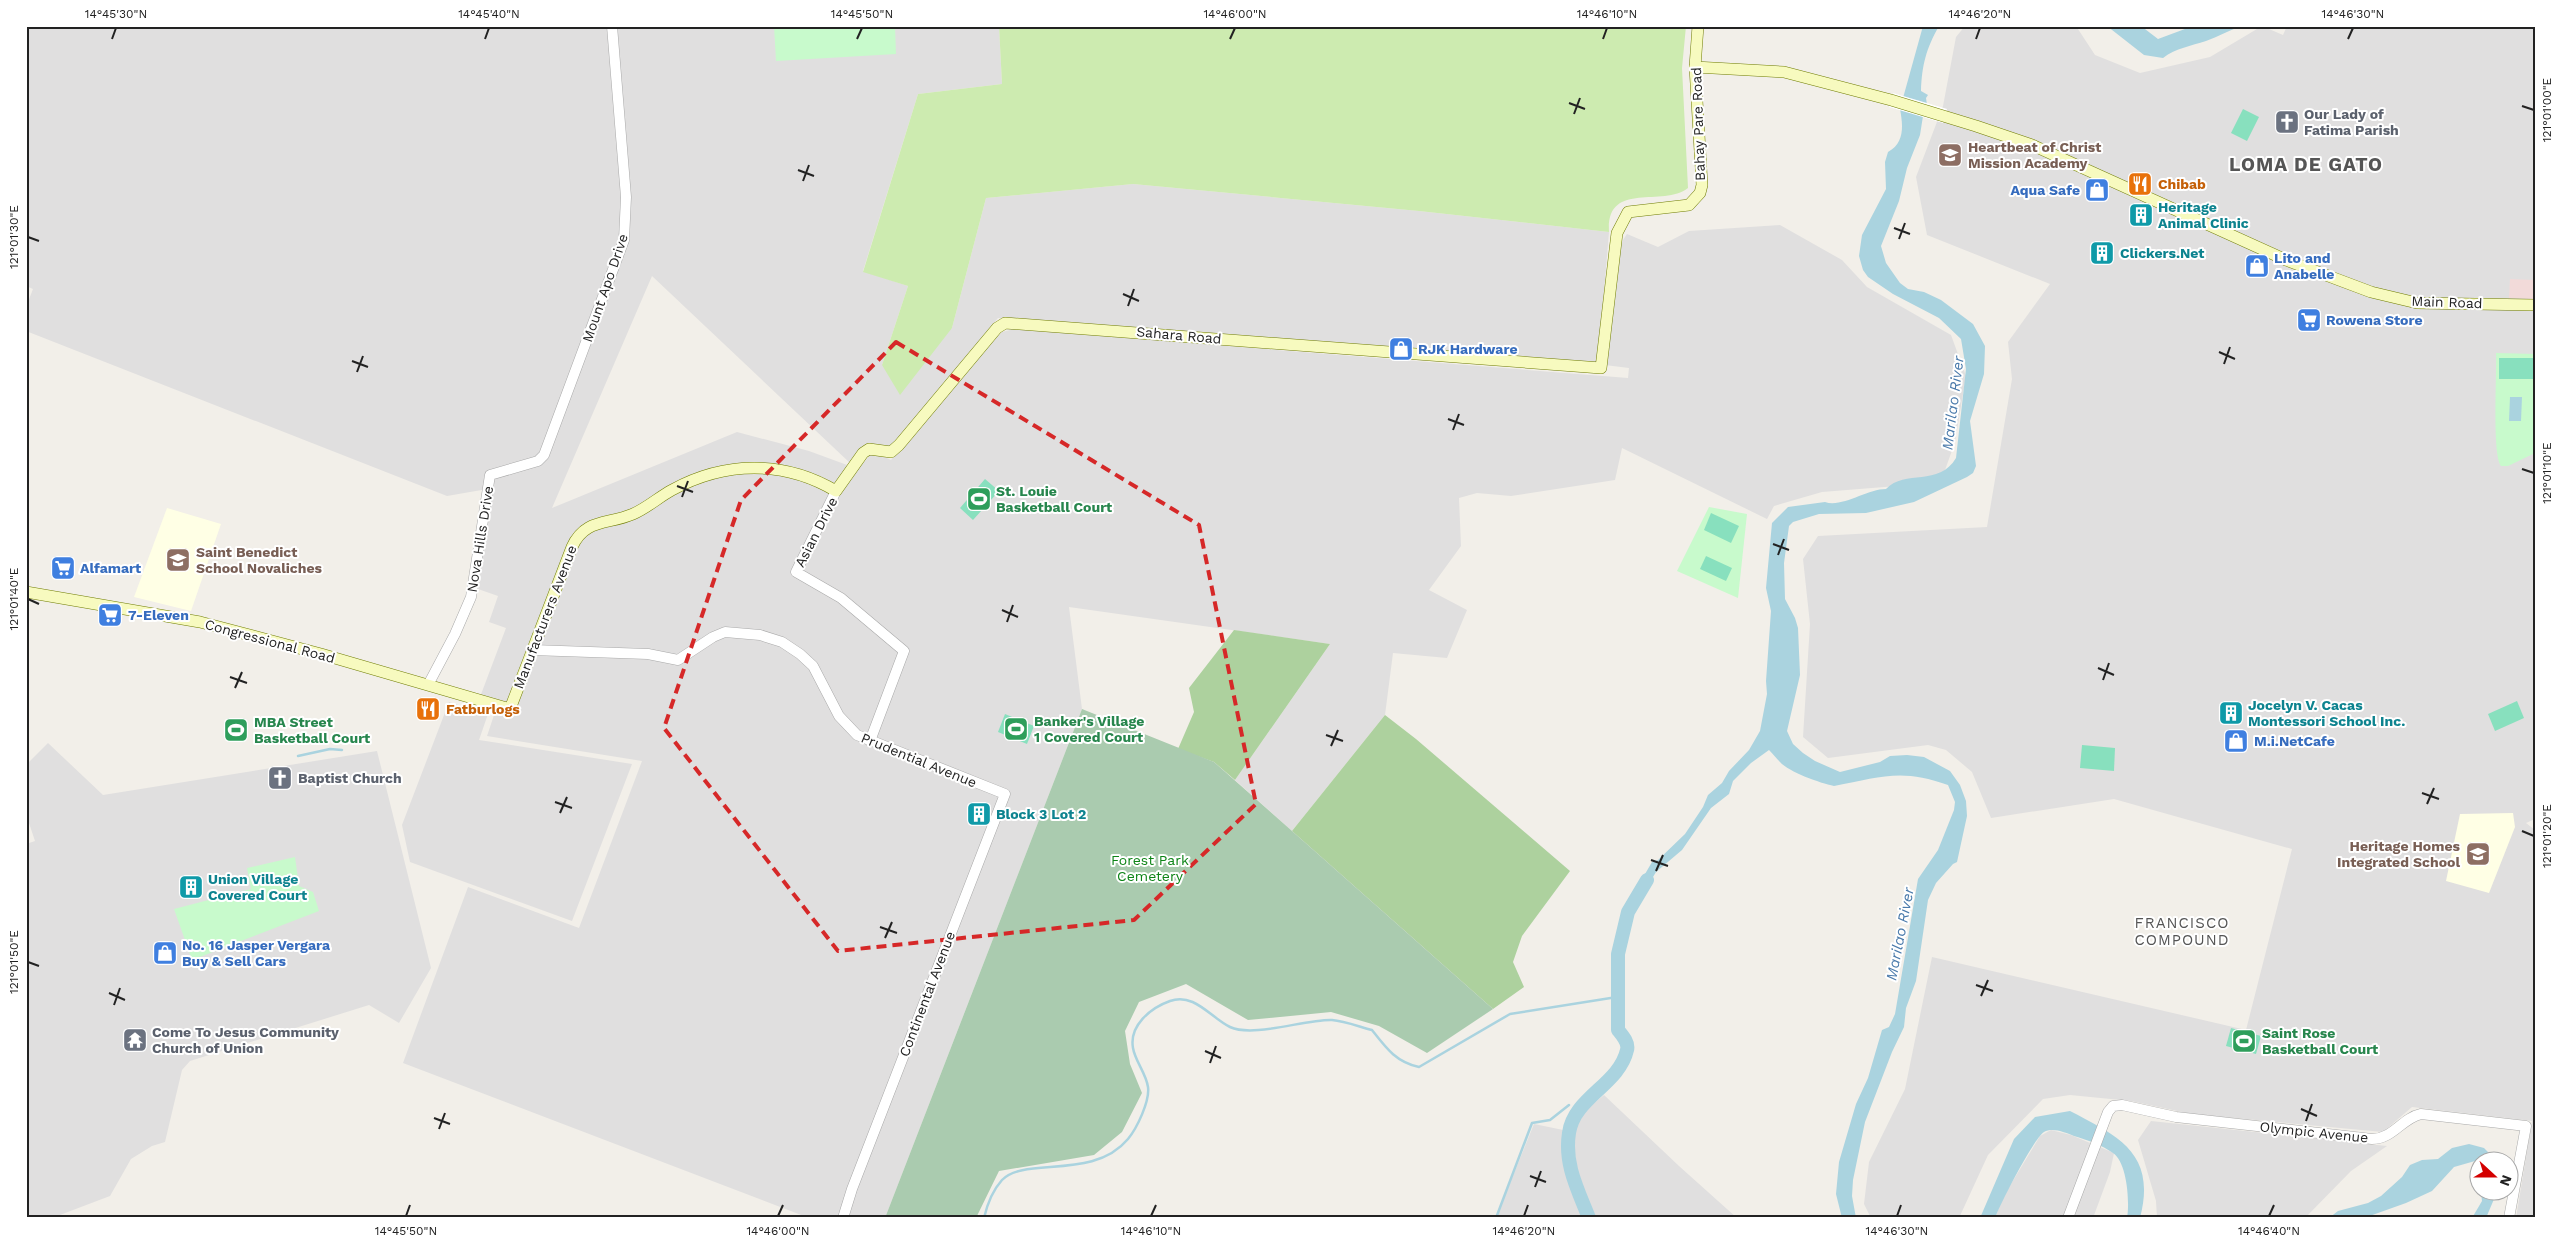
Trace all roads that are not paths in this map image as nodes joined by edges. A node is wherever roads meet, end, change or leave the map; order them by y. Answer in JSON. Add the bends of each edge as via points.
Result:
{"nodes":[{"id":1,"x":612,"y":26,"type":"edge"},
{"id":2,"x":1698,"y":26,"type":"edge"},
{"id":3,"x":1695,"y":67,"type":"junction"},
{"id":4,"x":2535,"y":305,"type":"edge"},
{"id":5,"x":1601,"y":368,"type":"joint"},
{"id":6,"x":490,"y":474,"type":"joint"},
{"id":7,"x":836,"y":491,"type":"junction"},
{"id":8,"x":26,"y":592,"type":"edge"},
{"id":9,"x":532,"y":650,"type":"junction"},
{"id":10,"x":428,"y":684,"type":"junction"},
{"id":11,"x":510,"y":708,"type":"joint"},
{"id":12,"x":870,"y":741,"type":"junction"},
{"id":13,"x":1005,"y":794,"type":"joint"},
{"id":14,"x":843,"y":1218,"type":"edge"},
{"id":15,"x":2068,"y":1218,"type":"edge"},
{"id":16,"x":2509,"y":1218,"type":"edge"}],
"edges":[{"from":1,"to":6,"type":"street","name":"Mount Apo Drive","via":[[626,196],[624,240],[544,455],[538,461]]},
{"from":2,"to":3,"type":"main road","name":"Bahay Pare Road"},
{"from":3,"to":4,"type":"main road","name":"Main Road","via":[[1784,72],[1945,116],[2032,145],[2286,260],[2371,292],[2417,304]]},
{"from":3,"to":5,"type":"main road","name":"Bahay Pare Road","via":[[1700,193],[1689,205],[1632,210],[1624,215],[1617,233]]},
{"from":5,"to":7,"type":"main road","name":"Sahara Road","via":[[1005,323],[997,328],[900,445],[891,452],[869,449],[863,453]]},
{"from":6,"to":10,"type":"street","name":"Nova Hills Drive","via":[[471,597]]},
{"from":7,"to":9,"type":"main road","name":"Manufacturers Avenue","via":[[790,471],[769,468],[727,470],[692,480],[633,514],[587,527],[575,538]]},
{"from":7,"to":12,"type":"street","name":"Asian Drive","via":[[796,572],[841,598],[904,651]]},
{"from":8,"to":10,"type":"main road","name":"Congressional Road","via":[[200,622]]},
{"from":9,"to":11,"type":"main road","name":"Manufacturers Avenue"},
{"from":9,"to":12,"type":"street","name":"Prudential Avenue","via":[[648,654],[678,660],[725,632],[760,635],[782,642],[813,666],[848,728]]},
{"from":10,"to":11,"type":"main road","name":"Congressional Road"},
{"from":12,"to":13,"type":"street","name":"Prudential Avenue"},
{"from":13,"to":14,"type":"street","name":"Continental Avenue","via":[[849,1195]]},
{"from":15,"to":16,"type":"street","name":"Olympic Avenue","via":[[2108,1112],[2113,1106],[2122,1105],[2176,1117],[2372,1139],[2388,1135],[2410,1118],[2421,1114],[2526,1126]]}]}
